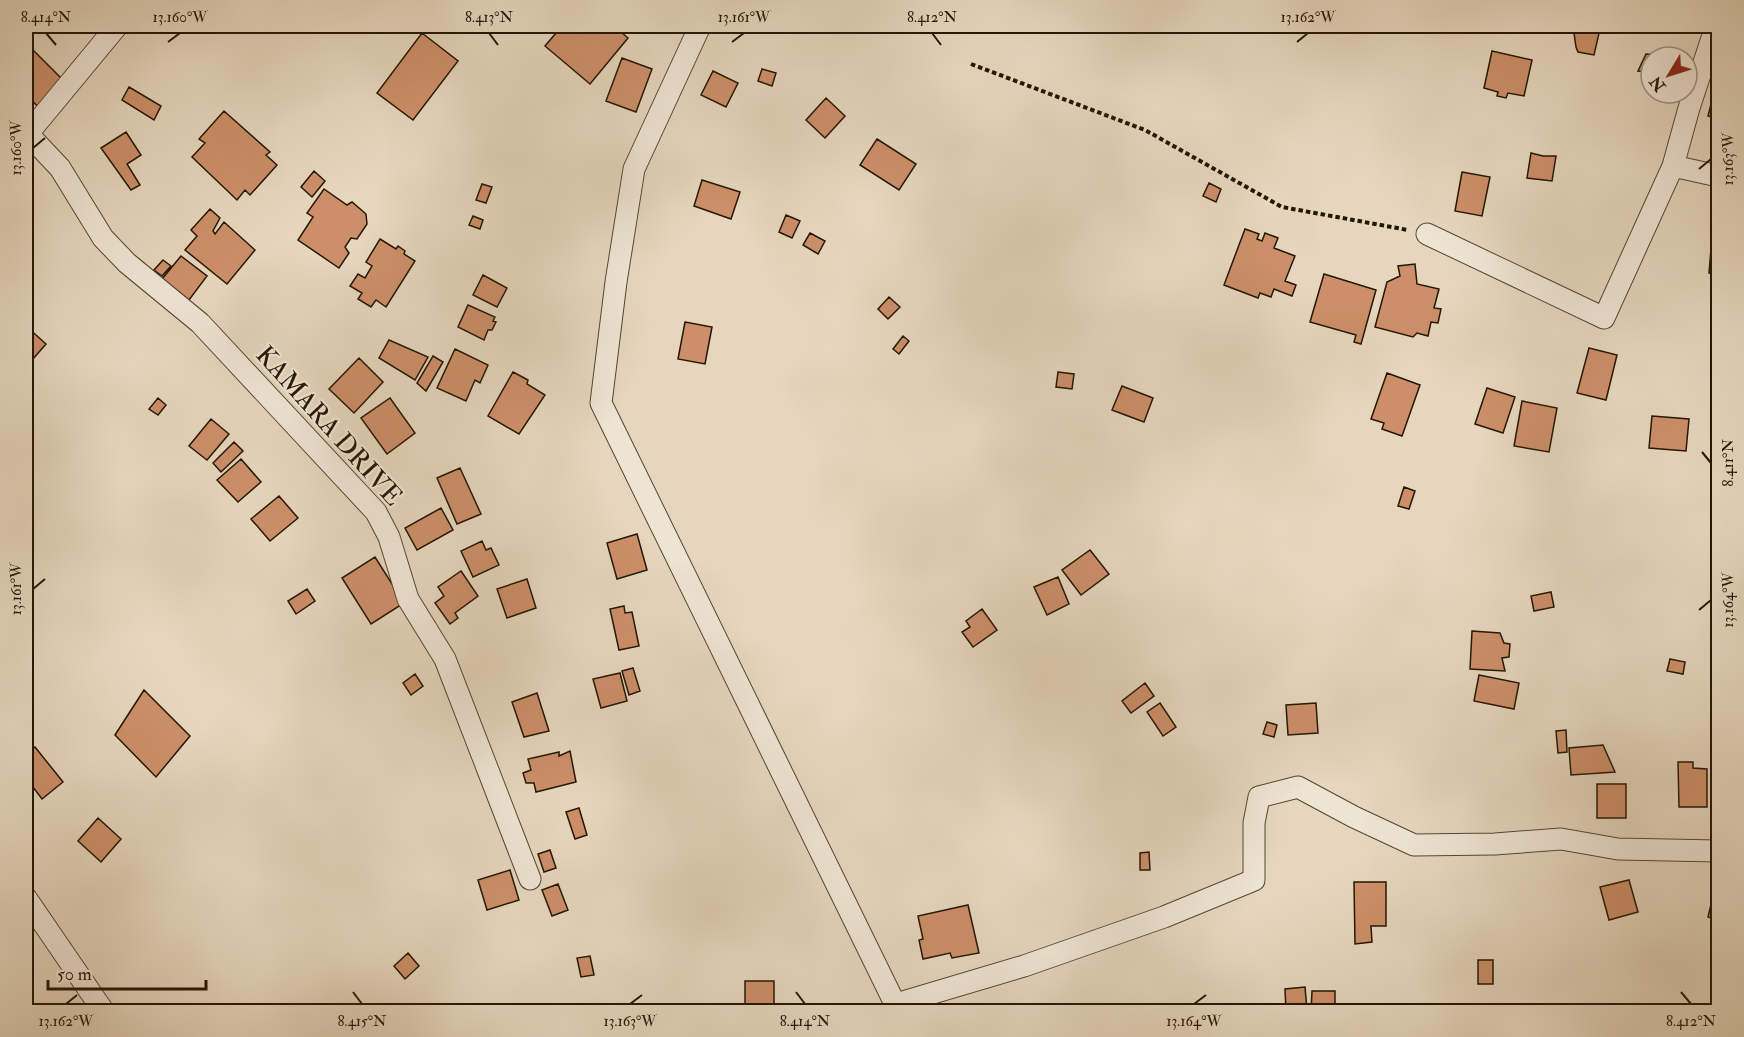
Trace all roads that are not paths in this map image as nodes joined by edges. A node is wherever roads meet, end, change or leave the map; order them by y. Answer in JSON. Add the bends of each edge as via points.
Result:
{"nodes":[{"id":1,"x":700,"y":26,"type":"edge"},
{"id":2,"x":1716,"y":26,"type":"edge"},
{"id":3,"x":110,"y":28,"type":"edge"},
{"id":4,"x":26,"y":135,"type":"edge"},
{"id":5,"x":1673,"y":166,"type":"junction"},
{"id":6,"x":1719,"y":176,"type":"edge"},
{"id":7,"x":1427,"y":234,"type":"road end"},
{"id":8,"x":1719,"y":852,"type":"edge"},
{"id":9,"x":530,"y":879,"type":"dead end"},
{"id":10,"x":26,"y":898,"type":"edge"},
{"id":11,"x":897,"y":1008,"type":"edge"},
{"id":12,"x":104,"y":1011,"type":"edge"}],
"edges":[{"from":1,"to":11,"type":"street","via":[[634,169],[601,403]]},
{"from":2,"to":5,"type":"street"},
{"from":3,"to":4,"type":"street"},
{"from":4,"to":9,"type":"street","name":"KAMARA DRIVE","via":[[60,168],[103,238],[200,323],[376,512],[389,537],[408,599],[445,659]]},
{"from":5,"to":6,"type":"street"},
{"from":5,"to":7,"type":"street","via":[[1604,318]]},
{"from":8,"to":11,"type":"street","via":[[1618,849],[1561,838],[1414,845],[1298,788],[1259,797],[1254,823],[1254,880],[1164,917]]},
{"from":10,"to":12,"type":"street"}]}
